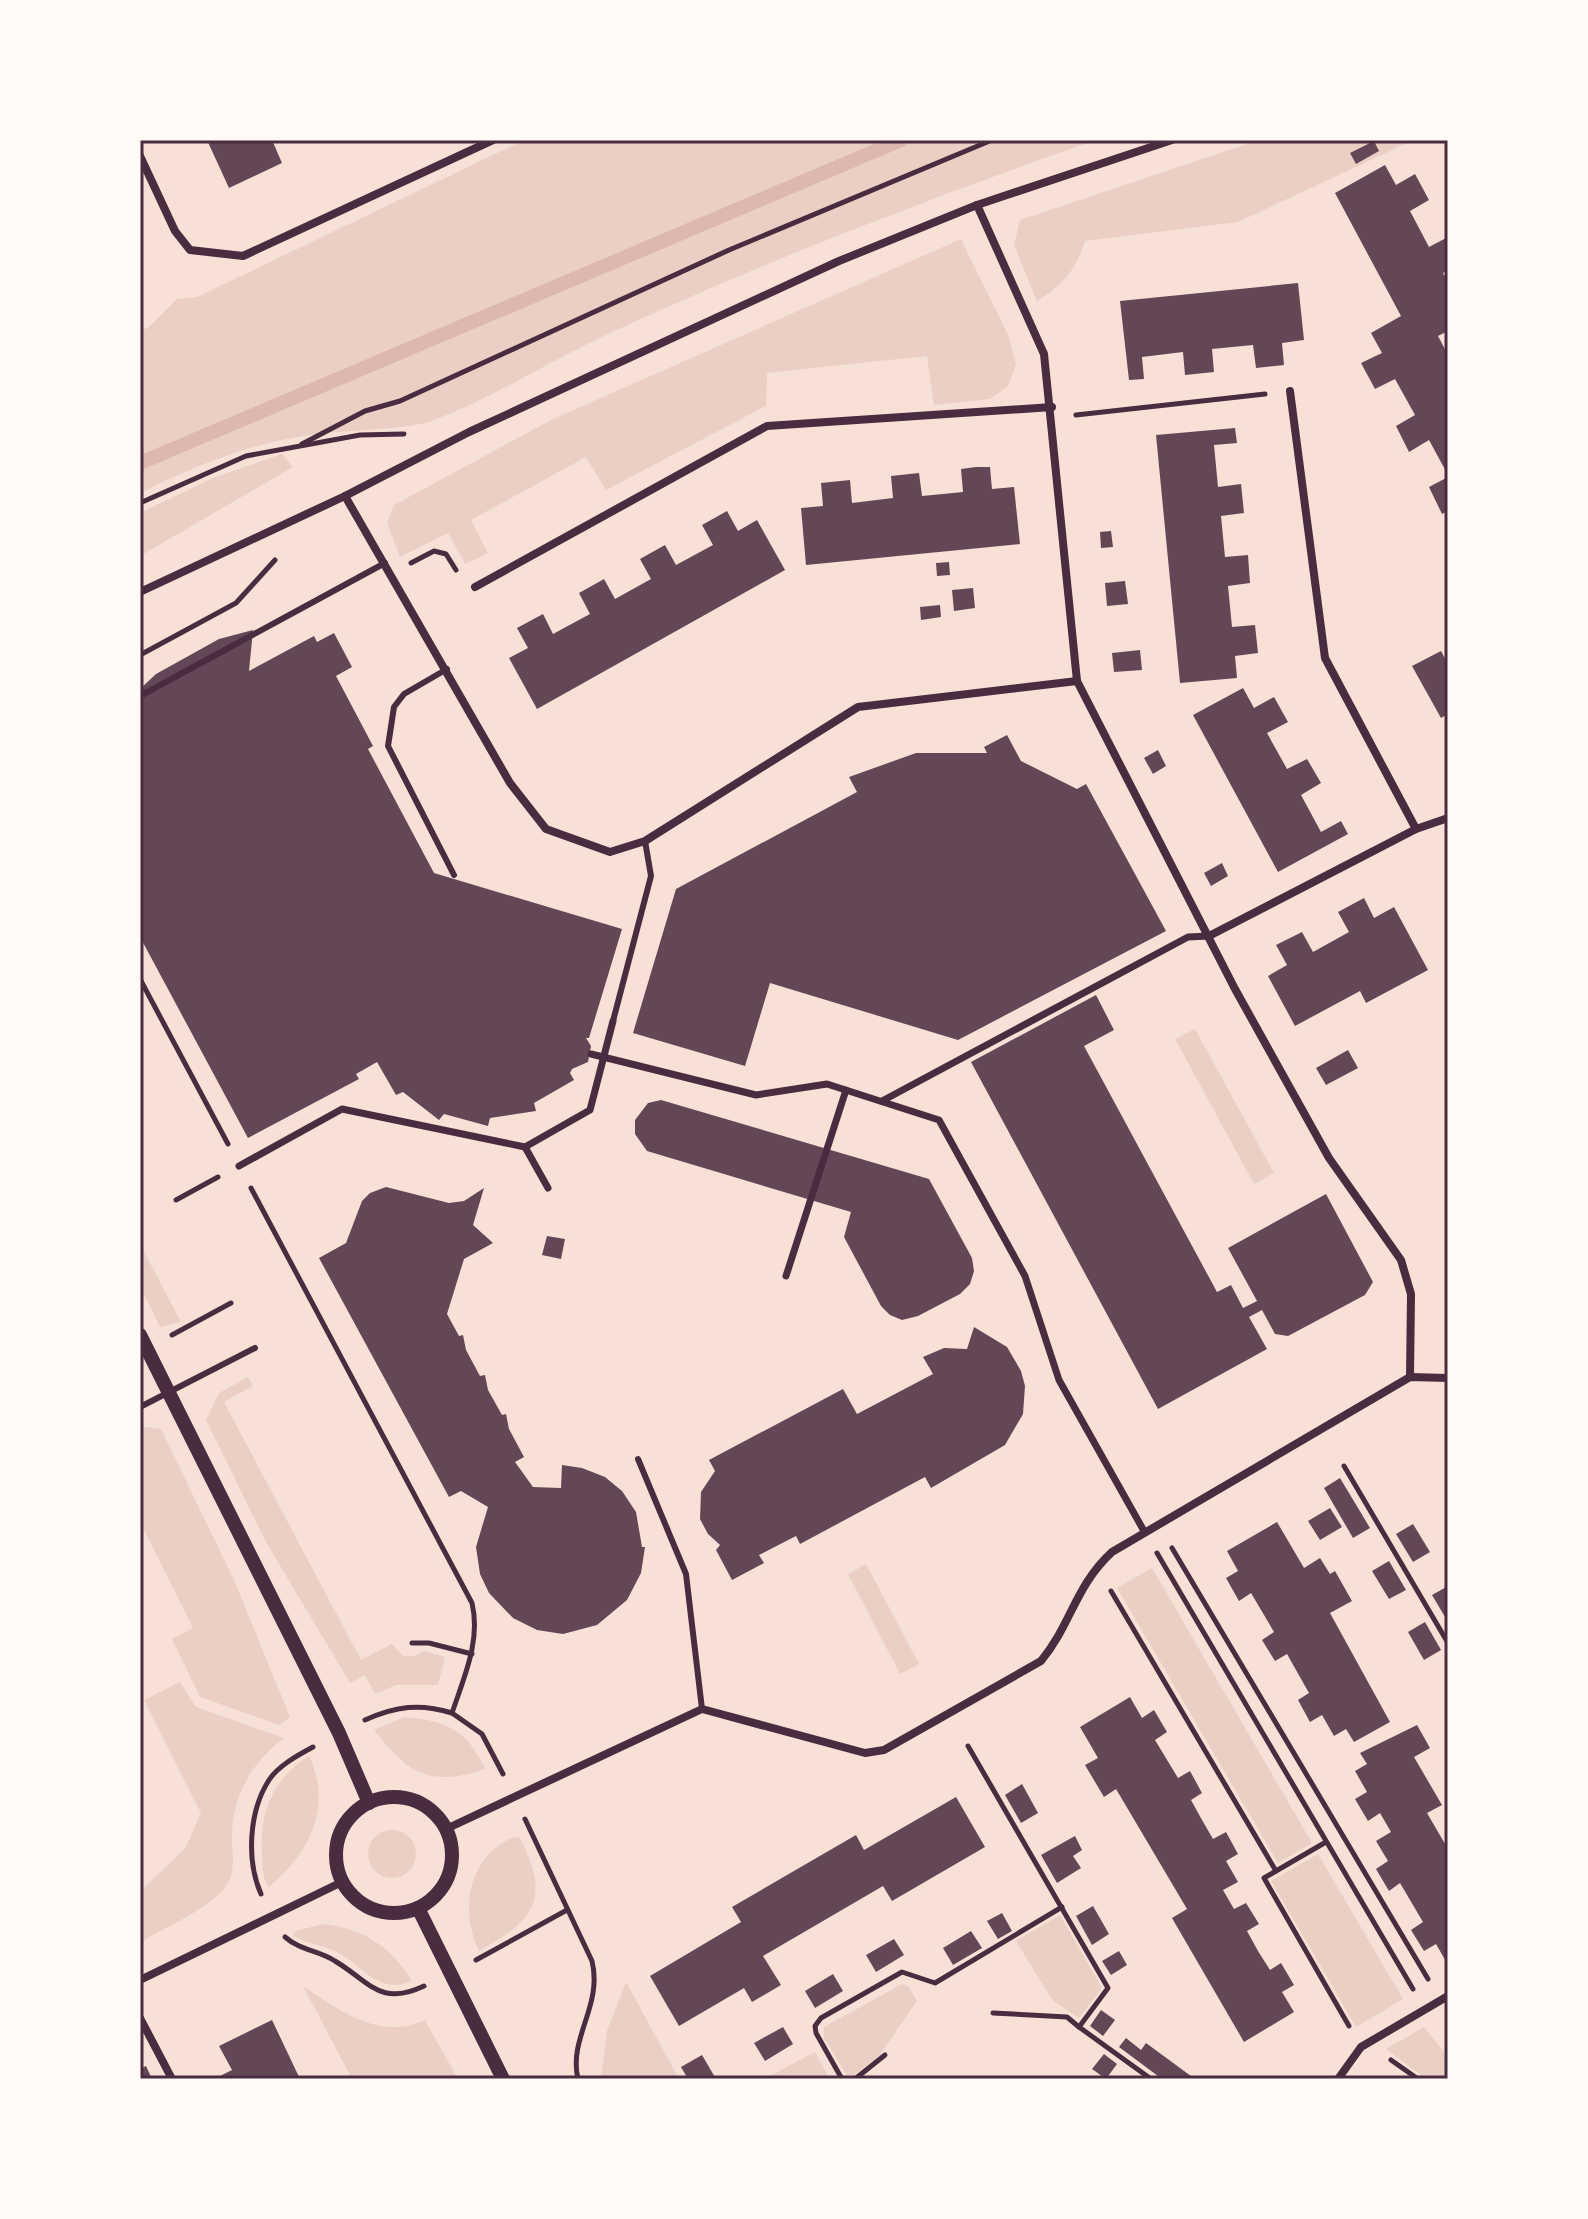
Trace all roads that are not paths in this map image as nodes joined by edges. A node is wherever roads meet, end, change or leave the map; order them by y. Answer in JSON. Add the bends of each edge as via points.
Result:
{"nodes":[{"id":1,"x":493,"y":140,"type":"edge"},
{"id":2,"x":1172,"y":140,"type":"edge"},
{"id":3,"x":140,"y":156,"type":"edge"},
{"id":4,"x":977,"y":205,"type":"junction"},
{"id":5,"x":1290,"y":391,"type":"road end"},
{"id":6,"x":1052,"y":407,"type":"junction"},
{"id":7,"x":345,"y":496,"type":"junction"},
{"id":8,"x":385,"y":563,"type":"junction"},
{"id":9,"x":475,"y":587,"type":"road end"},
{"id":10,"x":140,"y":592,"type":"edge"},
{"id":11,"x":447,"y":669,"type":"junction"},
{"id":12,"x":1077,"y":681,"type":"junction"},
{"id":13,"x":140,"y":696,"type":"edge"},
{"id":14,"x":1448,"y":818,"type":"edge"},
{"id":15,"x":1416,"y":829,"type":"junction"},
{"id":16,"x":645,"y":841,"type":"junction"},
{"id":17,"x":454,"y":875,"type":"dead end"},
{"id":18,"x":1209,"y":936,"type":"junction"},
{"id":19,"x":613,"y":1021,"type":"joint"},
{"id":20,"x":591,"y":1054,"type":"dead end"},
{"id":21,"x":605,"y":1057,"type":"junction"},
{"id":22,"x":846,"y":1090,"type":"junction"},
{"id":23,"x":882,"y":1101,"type":"junction"},
{"id":24,"x":525,"y":1147,"type":"junction"},
{"id":25,"x":239,"y":1166,"type":"road end"},
{"id":26,"x":548,"y":1188,"type":"dead end"},
{"id":27,"x":786,"y":1276,"type":"dead end"},
{"id":28,"x":143,"y":1342,"type":"edge"},
{"id":29,"x":255,"y":1348,"type":"dead end"},
{"id":30,"x":1410,"y":1377,"type":"junction"},
{"id":31,"x":1448,"y":1378,"type":"edge"},
{"id":32,"x":168,"y":1393,"type":"junction"},
{"id":33,"x":140,"y":1407,"type":"edge"},
{"id":34,"x":638,"y":1459,"type":"dead end"},
{"id":35,"x":1144,"y":1531,"type":"junction"},
{"id":36,"x":702,"y":1709,"type":"junction"},
{"id":37,"x":369,"y":1803,"type":"junction"},
{"id":38,"x":446,"y":1829,"type":"junction"},
{"id":39,"x":342,"y":1882,"type":"junction"},
{"id":40,"x":418,"y":1908,"type":"junction"},
{"id":41,"x":140,"y":1980,"type":"edge"},
{"id":42,"x":1444,"y":1998,"type":"edge"},
{"id":43,"x":140,"y":2018,"type":"edge"},
{"id":44,"x":172,"y":2079,"type":"edge"},
{"id":45,"x":503,"y":2079,"type":"edge"},
{"id":46,"x":1338,"y":2079,"type":"edge"}],
"edges":[{"from":1,"to":3,"type":"street","via":[[243,256],[190,250],[175,231]]},
{"from":2,"to":4,"type":"street"},
{"from":4,"to":6,"type":"street","via":[[1044,354]]},
{"from":4,"to":7,"type":"street","via":[[839,261],[551,393]]},
{"from":5,"to":15,"type":"street","via":[[1325,658]]},
{"from":6,"to":9,"type":"street","via":[[767,426]]},
{"from":6,"to":12,"type":"street"},
{"from":7,"to":8,"type":"street"},
{"from":7,"to":10,"type":"street"},
{"from":8,"to":11,"type":"street"},
{"from":8,"to":13,"type":"lane"},
{"from":11,"to":16,"type":"street","via":[[510,783],[546,829],[610,852]]},
{"from":11,"to":17,"type":"lane","via":[[404,694],[394,707],[388,746]]},
{"from":12,"to":16,"type":"street","via":[[858,707]]},
{"from":12,"to":18,"type":"street"},
{"from":14,"to":15,"type":"street"},
{"from":15,"to":18,"type":"street"},
{"from":16,"to":19,"type":"lane","via":[[651,876]]},
{"from":18,"to":23,"type":"street","via":[[1188,937]]},
{"from":18,"to":30,"type":"street","via":[[1329,1158],[1401,1260],[1411,1294]]},
{"from":19,"to":21,"type":"street"},
{"from":20,"to":21,"type":"street"},
{"from":21,"to":22,"type":"street","via":[[756,1095],[827,1084]]},
{"from":21,"to":24,"type":"street","via":[[590,1110]]},
{"from":22,"to":23,"type":"street"},
{"from":22,"to":27,"type":"street"},
{"from":23,"to":35,"type":"street","via":[[939,1120],[1025,1276],[1059,1380]]},
{"from":24,"to":25,"type":"street","via":[[342,1109]]},
{"from":24,"to":26,"type":"street"},
{"from":28,"to":32,"type":"street"},
{"from":29,"to":32,"type":"lane"},
{"from":30,"to":31,"type":"street"},
{"from":30,"to":35,"type":"street"},
{"from":32,"to":33,"type":"lane"},
{"from":32,"to":37,"type":"street"},
{"from":34,"to":36,"type":"lane","via":[[686,1574]]},
{"from":35,"to":36,"type":"street","via":[[1096,1566],[1041,1661],[884,1750],[865,1753]]},
{"from":36,"to":38,"type":"street"},
{"from":37,"to":38,"type":"street","via":[[398,1796],[413,1800],[438,1816]]},
{"from":37,"to":39,"type":"street","via":[[345,1823],[338,1837],[336,1868]]},
{"from":38,"to":40,"type":"street","via":[[451,1868],[439,1891]]},
{"from":39,"to":40,"type":"street","via":[[362,1905],[375,1910]]},
{"from":39,"to":41,"type":"street"},
{"from":40,"to":45,"type":"street"},
{"from":42,"to":46,"type":"street","via":[[1361,2047]]},
{"from":43,"to":44,"type":"street"}]}
